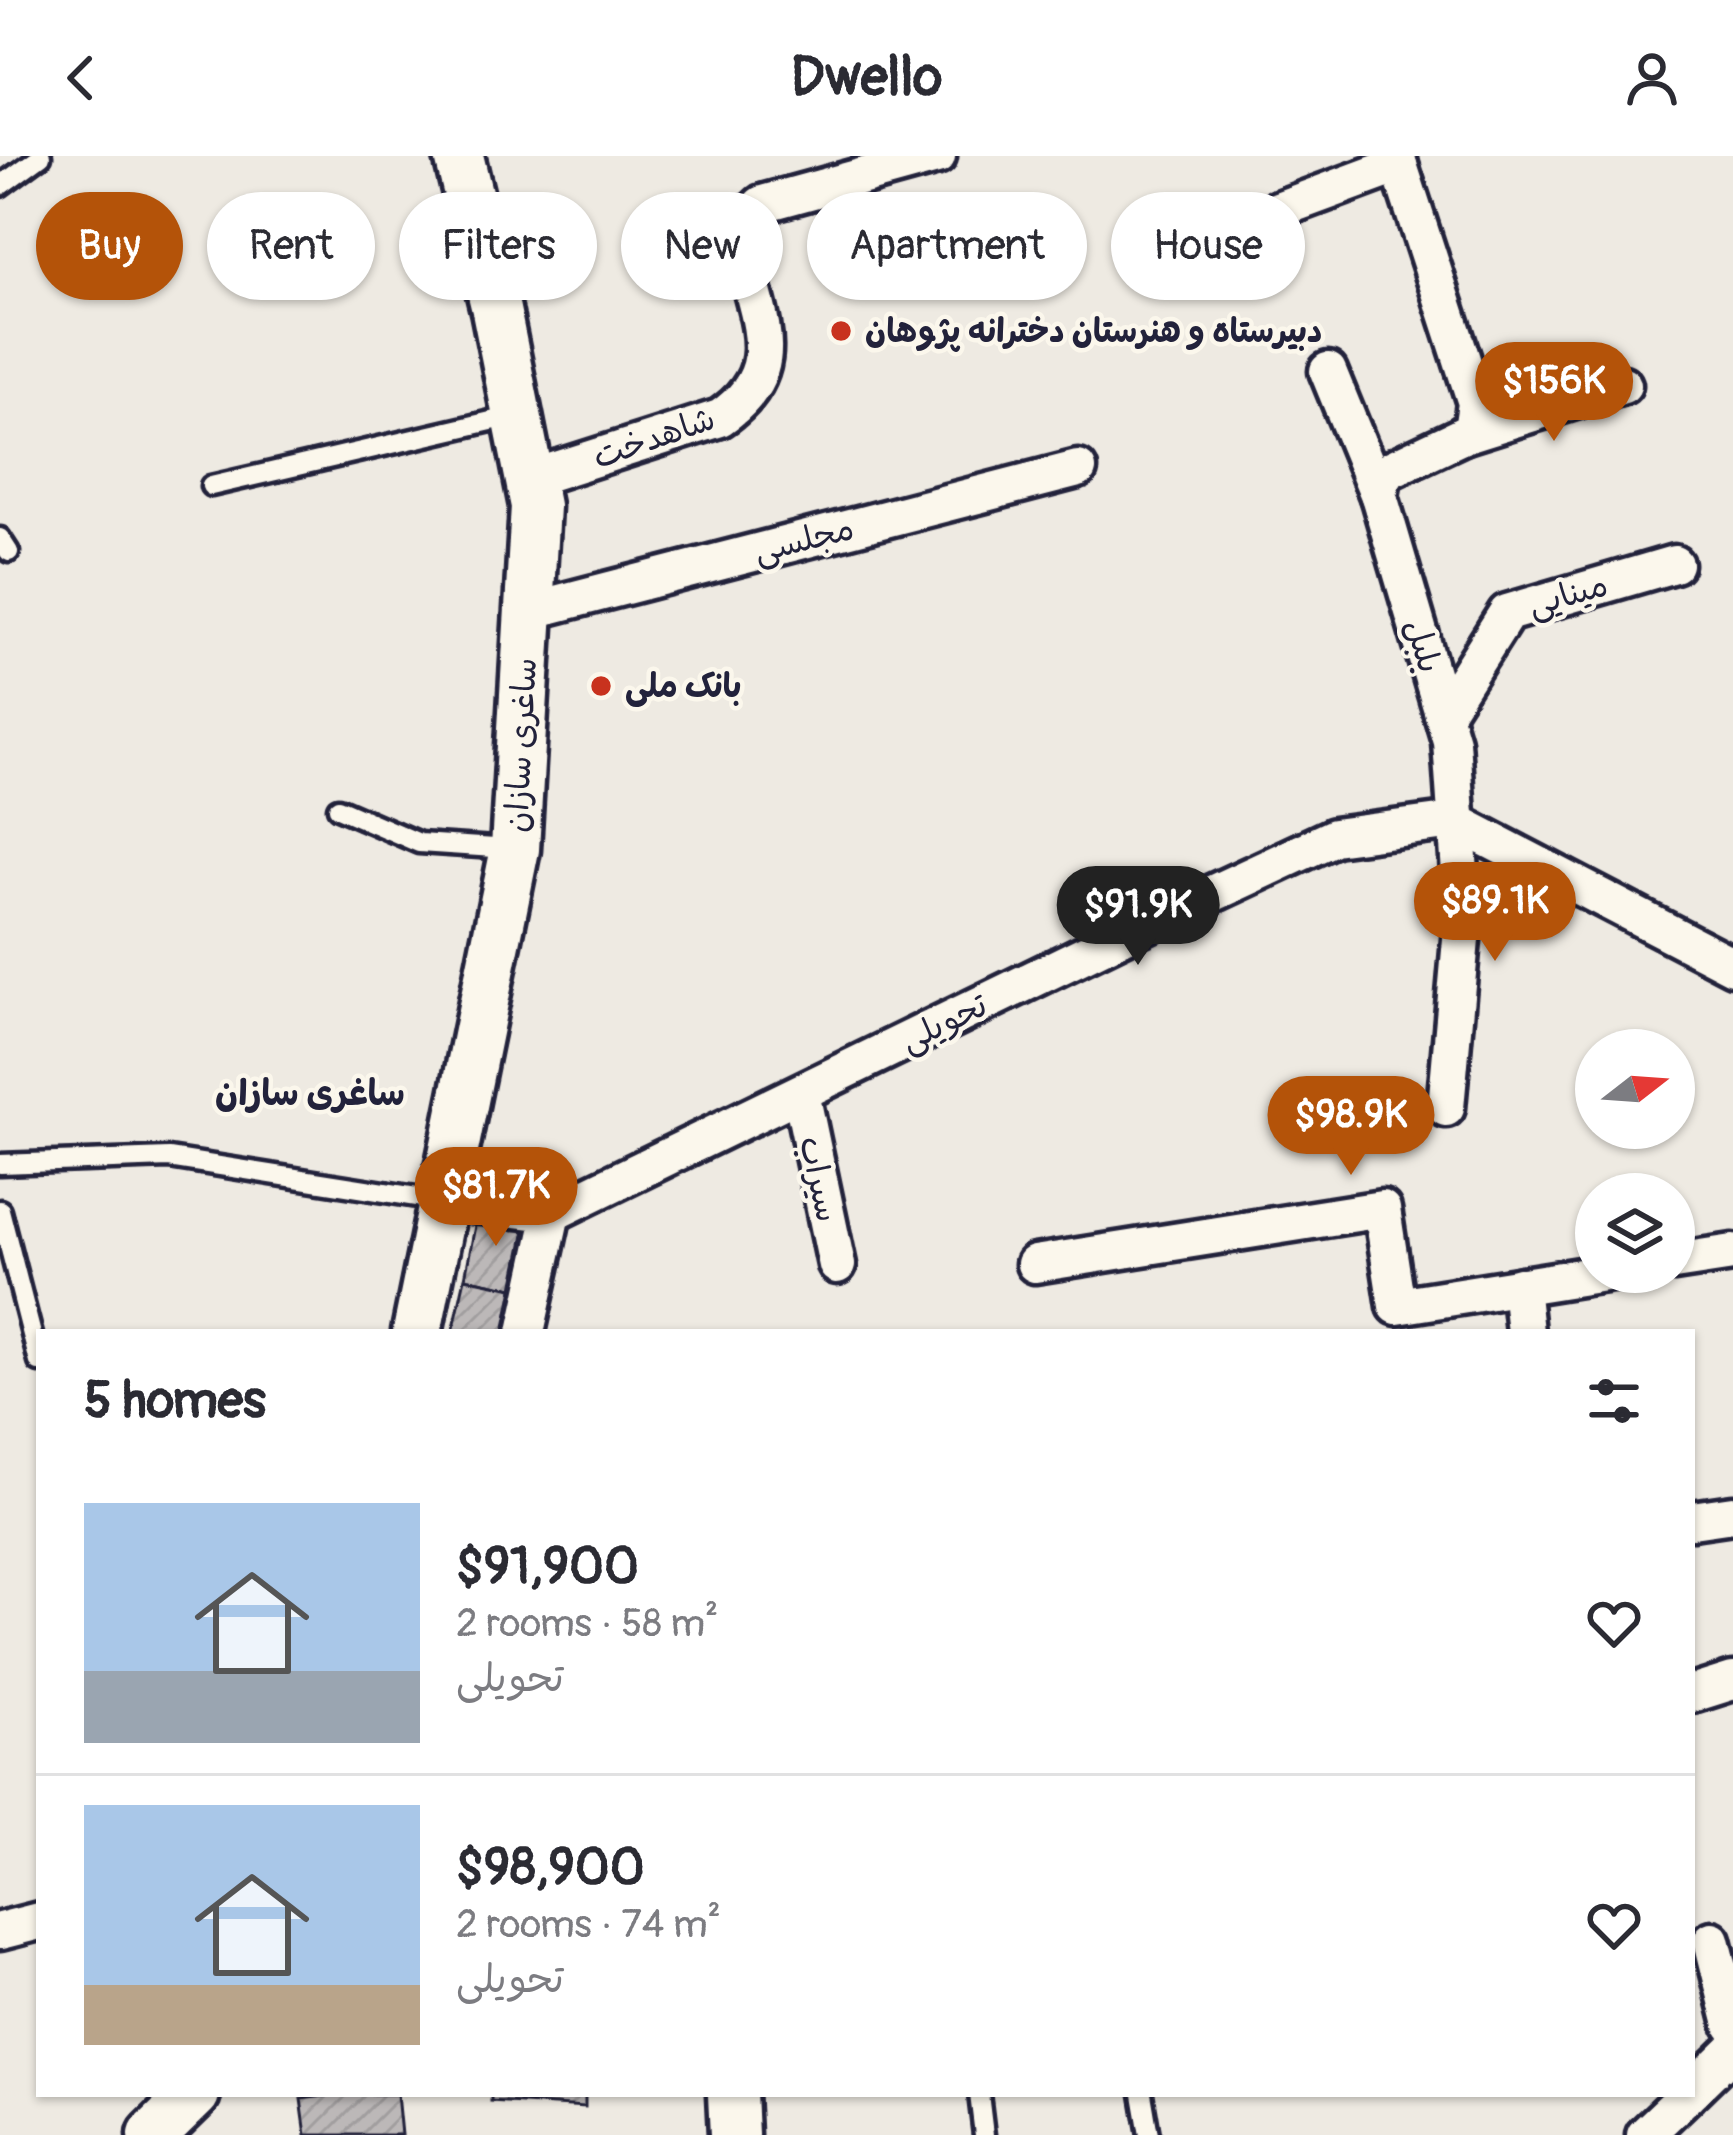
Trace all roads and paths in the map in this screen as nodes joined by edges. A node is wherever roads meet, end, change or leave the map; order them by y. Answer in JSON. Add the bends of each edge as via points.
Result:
{"nodes":[{"id":1,"x":40,"y":156,"type":"edge"},
{"id":2,"x":459,"y":156,"type":"edge"},
{"id":3,"x":937,"y":156,"type":"edge"},
{"id":4,"x":1398,"y":161,"type":"edge"},
{"id":5,"x":0,"y":186,"type":"edge"},
{"id":6,"x":1305,"y":198,"type":"edge"},
{"id":7,"x":1328,"y":371,"type":"dead end"},
{"id":8,"x":1623,"y":385,"type":"dead end"},
{"id":9,"x":517,"y":415,"type":"junction"},
{"id":10,"x":1463,"y":435,"type":"junction"},
{"id":11,"x":1078,"y":470,"type":"dead end"},
{"id":12,"x":529,"y":479,"type":"junction"},
{"id":13,"x":1381,"y":484,"type":"junction"},
{"id":14,"x":211,"y":486,"type":"dead end"},
{"id":15,"x":1674,"y":564,"type":"dead end"},
{"id":16,"x":529,"y":610,"type":"junction"},
{"id":17,"x":1443,"y":714,"type":"junction"},
{"id":18,"x":338,"y":808,"type":"dead end"},
{"id":19,"x":1454,"y":821,"type":"junction"},
{"id":20,"x":515,"y":849,"type":"junction"},
{"id":21,"x":1733,"y":966,"type":"edge"},
{"id":22,"x":800,"y":1093,"type":"junction"},
{"id":23,"x":1446,"y":1108,"type":"dead end"},
{"id":24,"x":0,"y":1164,"type":"edge"},
{"id":25,"x":444,"y":1201,"type":"junction"},
{"id":26,"x":0,"y":1210,"type":"edge"},
{"id":27,"x":552,"y":1213,"type":"junction"},
{"id":28,"x":1733,"y":1253,"type":"edge"},
{"id":29,"x":1695,"y":1259,"type":"edge"},
{"id":30,"x":1035,"y":1264,"type":"dead end"},
{"id":31,"x":837,"y":1265,"type":"dead end"},
{"id":32,"x":1575,"y":1278,"type":"edge"},
{"id":33,"x":1520,"y":1286,"type":"junction"},
{"id":34,"x":418,"y":1329,"type":"edge"},
{"id":35,"x":527,"y":1329,"type":"edge"},
{"id":36,"x":1525,"y":1329,"type":"edge"},
{"id":37,"x":36,"y":1350,"type":"edge"},
{"id":38,"x":1733,"y":1514,"type":"edge"},
{"id":39,"x":1695,"y":1520,"type":"edge"},
{"id":40,"x":1733,"y":1681,"type":"edge"},
{"id":41,"x":1695,"y":1693,"type":"edge"},
{"id":42,"x":36,"y":1922,"type":"edge"},
{"id":43,"x":0,"y":1931,"type":"edge"},
{"id":44,"x":1712,"y":1940,"type":"dead end"},
{"id":45,"x":1733,"y":2025,"type":"edge"},
{"id":46,"x":1733,"y":2050,"type":"edge"},
{"id":47,"x":1695,"y":2087,"type":"edge"},
{"id":48,"x":192,"y":2097,"type":"edge"},
{"id":49,"x":732,"y":2097,"type":"edge"},
{"id":50,"x":979,"y":2097,"type":"edge"},
{"id":51,"x":1143,"y":2097,"type":"edge"},
{"id":52,"x":1685,"y":2097,"type":"edge"},
{"id":53,"x":153,"y":2135,"type":"edge"},
{"id":54,"x":734,"y":2135,"type":"edge"},
{"id":55,"x":984,"y":2135,"type":"edge"},
{"id":56,"x":1149,"y":2135,"type":"edge"},
{"id":57,"x":1645,"y":2135,"type":"edge"}],
"edges":[{"from":1,"to":5,"type":"lane"},
{"from":2,"to":9,"type":"street","name":"ساغری سازان"},
{"from":3,"to":12,"type":"street","name":"شاهدخت","via":[[762,204],[743,222],[741,249],[765,352],[737,406],[721,418]]},
{"from":4,"to":6,"type":"street"},
{"from":4,"to":10,"type":"street","via":[[1476,403],[1472,431]]},
{"from":7,"to":13,"type":"street","name":"بلبل"},
{"from":8,"to":10,"type":"street"},
{"from":9,"to":12,"type":"street","name":"ساغری سازان"},
{"from":9,"to":14,"type":"lane"},
{"from":10,"to":13,"type":"street"},
{"from":11,"to":16,"type":"street","name":"مجلسی"},
{"from":12,"to":16,"type":"street","name":"ساغری سازان"},
{"from":13,"to":17,"type":"street","name":"بلبل"},
{"from":15,"to":17,"type":"street","name":"مینایی","via":[[1507,613]]},
{"from":16,"to":20,"type":"street","name":"ساغری سازان"},
{"from":17,"to":19,"type":"street","name":"بلبل"},
{"from":18,"to":20,"type":"lane","via":[[419,843]]},
{"from":19,"to":21,"type":"street"},
{"from":19,"to":22,"type":"street","name":"تحویلی","via":[[1334,837]]},
{"from":19,"to":23,"type":"street","name":"بلبل","via":[[1463,917]]},
{"from":20,"to":25,"type":"street","name":"ساغری سازان"},
{"from":22,"to":27,"type":"street","name":"تحویلی"},
{"from":22,"to":31,"type":"street","name":"سیراب"},
{"from":24,"to":25,"type":"lane","via":[[169,1158]]},
{"from":25,"to":27,"type":"street"},
{"from":25,"to":34,"type":"street","name":"ساغری سازان"},
{"from":26,"to":37,"type":"lane"},
{"from":27,"to":35,"type":"street"},
{"from":28,"to":29,"type":"street"},
{"from":30,"to":33,"type":"street","via":[[1382,1210],[1397,1306]]},
{"from":32,"to":33,"type":"street"},
{"from":33,"to":36,"type":"street"},
{"from":38,"to":39,"type":"street"},
{"from":40,"to":41,"type":"street"},
{"from":42,"to":43,"type":"street"},
{"from":44,"to":45,"type":"street"},
{"from":46,"to":47,"type":"street"},
{"from":48,"to":53,"type":"street"},
{"from":49,"to":54,"type":"street"},
{"from":50,"to":55,"type":"lane"},
{"from":51,"to":56,"type":"lane"},
{"from":52,"to":57,"type":"street"}]}
